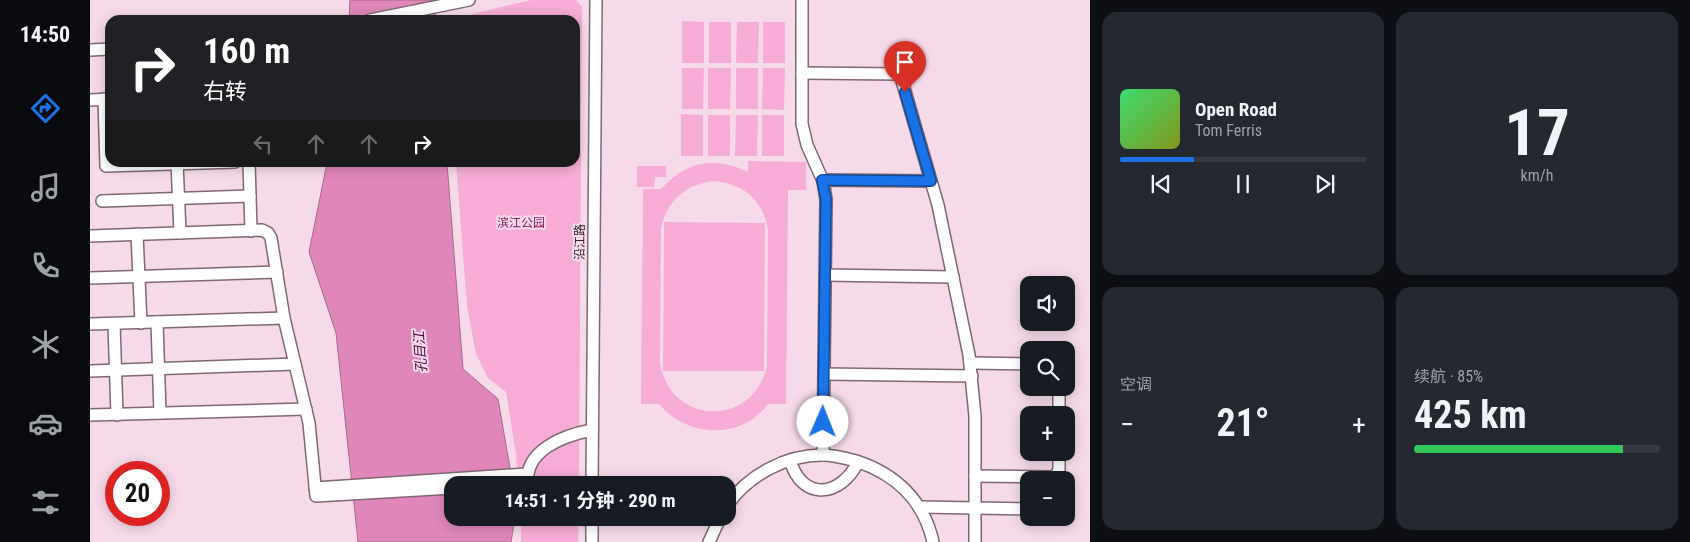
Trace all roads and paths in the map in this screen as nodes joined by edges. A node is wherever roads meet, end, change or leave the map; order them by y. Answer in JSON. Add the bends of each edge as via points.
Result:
{"nodes":[{"id":1,"x":596,"y":0,"type":"edge"},
{"id":2,"x":802,"y":0,"type":"edge"},
{"id":3,"x":466,"y":1,"type":"edge"},
{"id":4,"x":395,"y":15,"type":"edge"},
{"id":5,"x":90,"y":50,"type":"edge"},
{"id":6,"x":105,"y":50,"type":"edge"},
{"id":7,"x":802,"y":73,"type":"junction"},
{"id":8,"x":105,"y":99,"type":"edge"},
{"id":9,"x":90,"y":100,"type":"edge"},
{"id":10,"x":177,"y":167,"type":"edge"},
{"id":11,"x":249,"y":167,"type":"edge"},
{"id":12,"x":822,"y":180,"type":"junction"},
{"id":13,"x":931,"y":181,"type":"junction"},
{"id":14,"x":250,"y":196,"type":"junction"},
{"id":15,"x":179,"y":198,"type":"junction"},
{"id":16,"x":102,"y":201,"type":"dead end"},
{"id":17,"x":251,"y":231,"type":"junction"},
{"id":18,"x":180,"y":233,"type":"junction"},
{"id":19,"x":138,"y":234,"type":"junction"},
{"id":20,"x":90,"y":236,"type":"edge"},
{"id":21,"x":277,"y":272,"type":"junction"},
{"id":22,"x":825,"y":275,"type":"junction"},
{"id":23,"x":139,"y":276,"type":"junction"},
{"id":24,"x":954,"y":277,"type":"junction"},
{"id":25,"x":90,"y":278,"type":"edge"},
{"id":26,"x":284,"y":318,"type":"junction"},
{"id":27,"x":157,"y":322,"type":"junction"},
{"id":28,"x":140,"y":323,"type":"junction"},
{"id":29,"x":90,"y":324,"type":"edge"},
{"id":30,"x":114,"y":324,"type":"junction"},
{"id":31,"x":970,"y":363,"type":"junction"},
{"id":32,"x":295,"y":364,"type":"junction"},
{"id":33,"x":1020,"y":364,"type":"edge"},
{"id":34,"x":158,"y":369,"type":"junction"},
{"id":35,"x":90,"y":370,"type":"edge"},
{"id":36,"x":116,"y":370,"type":"junction"},
{"id":37,"x":824,"y":374,"type":"junction"},
{"id":38,"x":972,"y":376,"type":"junction"},
{"id":39,"x":306,"y":409,"type":"junction"},
{"id":40,"x":160,"y":413,"type":"junction"},
{"id":41,"x":118,"y":414,"type":"junction"},
{"id":42,"x":90,"y":415,"type":"edge"},
{"id":43,"x":592,"y":430,"type":"junction"},
{"id":44,"x":823,"y":455,"type":"junction"},
{"id":45,"x":790,"y":460,"type":"junction"},
{"id":46,"x":1059,"y":461,"type":"edge"},
{"id":47,"x":858,"y":462,"type":"junction"},
{"id":48,"x":526,"y":476,"type":"edge"},
{"id":49,"x":592,"y":476,"type":"edge"},
{"id":50,"x":975,"y":476,"type":"junction"},
{"id":51,"x":444,"y":485,"type":"edge"},
{"id":52,"x":444,"y":488,"type":"edge"},
{"id":53,"x":336,"y":491,"type":"junction"},
{"id":54,"x":736,"y":493,"type":"edge"},
{"id":55,"x":920,"y":507,"type":"junction"},
{"id":56,"x":975,"y":508,"type":"junction"},
{"id":57,"x":1020,"y":509,"type":"edge"},
{"id":58,"x":592,"y":526,"type":"edge"},
{"id":59,"x":716,"y":526,"type":"edge"},
{"id":60,"x":592,"y":542,"type":"edge"},
{"id":61,"x":709,"y":542,"type":"edge"},
{"id":62,"x":933,"y":542,"type":"edge"},
{"id":63,"x":975,"y":542,"type":"edge"}],
"edges":[{"from":1,"to":43,"type":"street","name":"沿江路"},
{"from":2,"to":7,"type":"street"},
{"from":3,"to":4,"type":"street"},
{"from":5,"to":6,"type":"street"},
{"from":7,"to":12,"type":"street","via":[[803,131]]},
{"from":7,"to":13,"type":"street","via":[[900,74]]},
{"from":8,"to":9,"type":"street"},
{"from":10,"to":15,"type":"street"},
{"from":11,"to":14,"type":"street"},
{"from":12,"to":13,"type":"street"},
{"from":12,"to":22,"type":"street","via":[[826,199]]},
{"from":13,"to":24,"type":"street"},
{"from":14,"to":15,"type":"street"},
{"from":14,"to":17,"type":"street"},
{"from":15,"to":16,"type":"street"},
{"from":15,"to":18,"type":"street"},
{"from":17,"to":18,"type":"street"},
{"from":17,"to":21,"type":"street","via":[[268,233]]},
{"from":18,"to":19,"type":"street"},
{"from":19,"to":20,"type":"street"},
{"from":19,"to":23,"type":"street"},
{"from":21,"to":23,"type":"street"},
{"from":21,"to":26,"type":"street"},
{"from":22,"to":24,"type":"street"},
{"from":22,"to":37,"type":"street"},
{"from":23,"to":25,"type":"street"},
{"from":23,"to":28,"type":"street"},
{"from":24,"to":31,"type":"street"},
{"from":26,"to":27,"type":"street"},
{"from":26,"to":32,"type":"street"},
{"from":27,"to":28,"type":"street"},
{"from":27,"to":34,"type":"street"},
{"from":28,"to":30,"type":"street"},
{"from":29,"to":30,"type":"street"},
{"from":30,"to":36,"type":"street"},
{"from":31,"to":33,"type":"street"},
{"from":31,"to":38,"type":"street"},
{"from":32,"to":34,"type":"street"},
{"from":32,"to":39,"type":"street"},
{"from":34,"to":36,"type":"street"},
{"from":34,"to":40,"type":"street"},
{"from":35,"to":36,"type":"street"},
{"from":36,"to":41,"type":"street"},
{"from":37,"to":38,"type":"street"},
{"from":37,"to":44,"type":"street"},
{"from":38,"to":50,"type":"street"},
{"from":39,"to":40,"type":"street"},
{"from":39,"to":53,"type":"street","via":[[316,492]]},
{"from":40,"to":41,"type":"street"},
{"from":41,"to":42,"type":"street"},
{"from":43,"to":48,"type":"street","via":[[570,435],[551,445],[535,459]]},
{"from":43,"to":49,"type":"street","name":"沿江路"},
{"from":44,"to":45,"type":"street"},
{"from":44,"to":47,"type":"street"},
{"from":45,"to":47,"type":"street","via":[[804,484],[823,490],[845,482]]},
{"from":45,"to":54,"type":"street","via":[[753,478]]},
{"from":46,"to":50,"type":"street","via":[[1058,475],[1051,477]]},
{"from":47,"to":55,"type":"street","via":[[893,478]]},
{"from":50,"to":56,"type":"street"},
{"from":51,"to":53,"type":"street"},
{"from":52,"to":53,"type":"street"},
{"from":55,"to":56,"type":"street"},
{"from":55,"to":62,"type":"street"},
{"from":56,"to":57,"type":"street"},
{"from":56,"to":63,"type":"street"},
{"from":58,"to":60,"type":"street"},
{"from":59,"to":61,"type":"street"}]}
